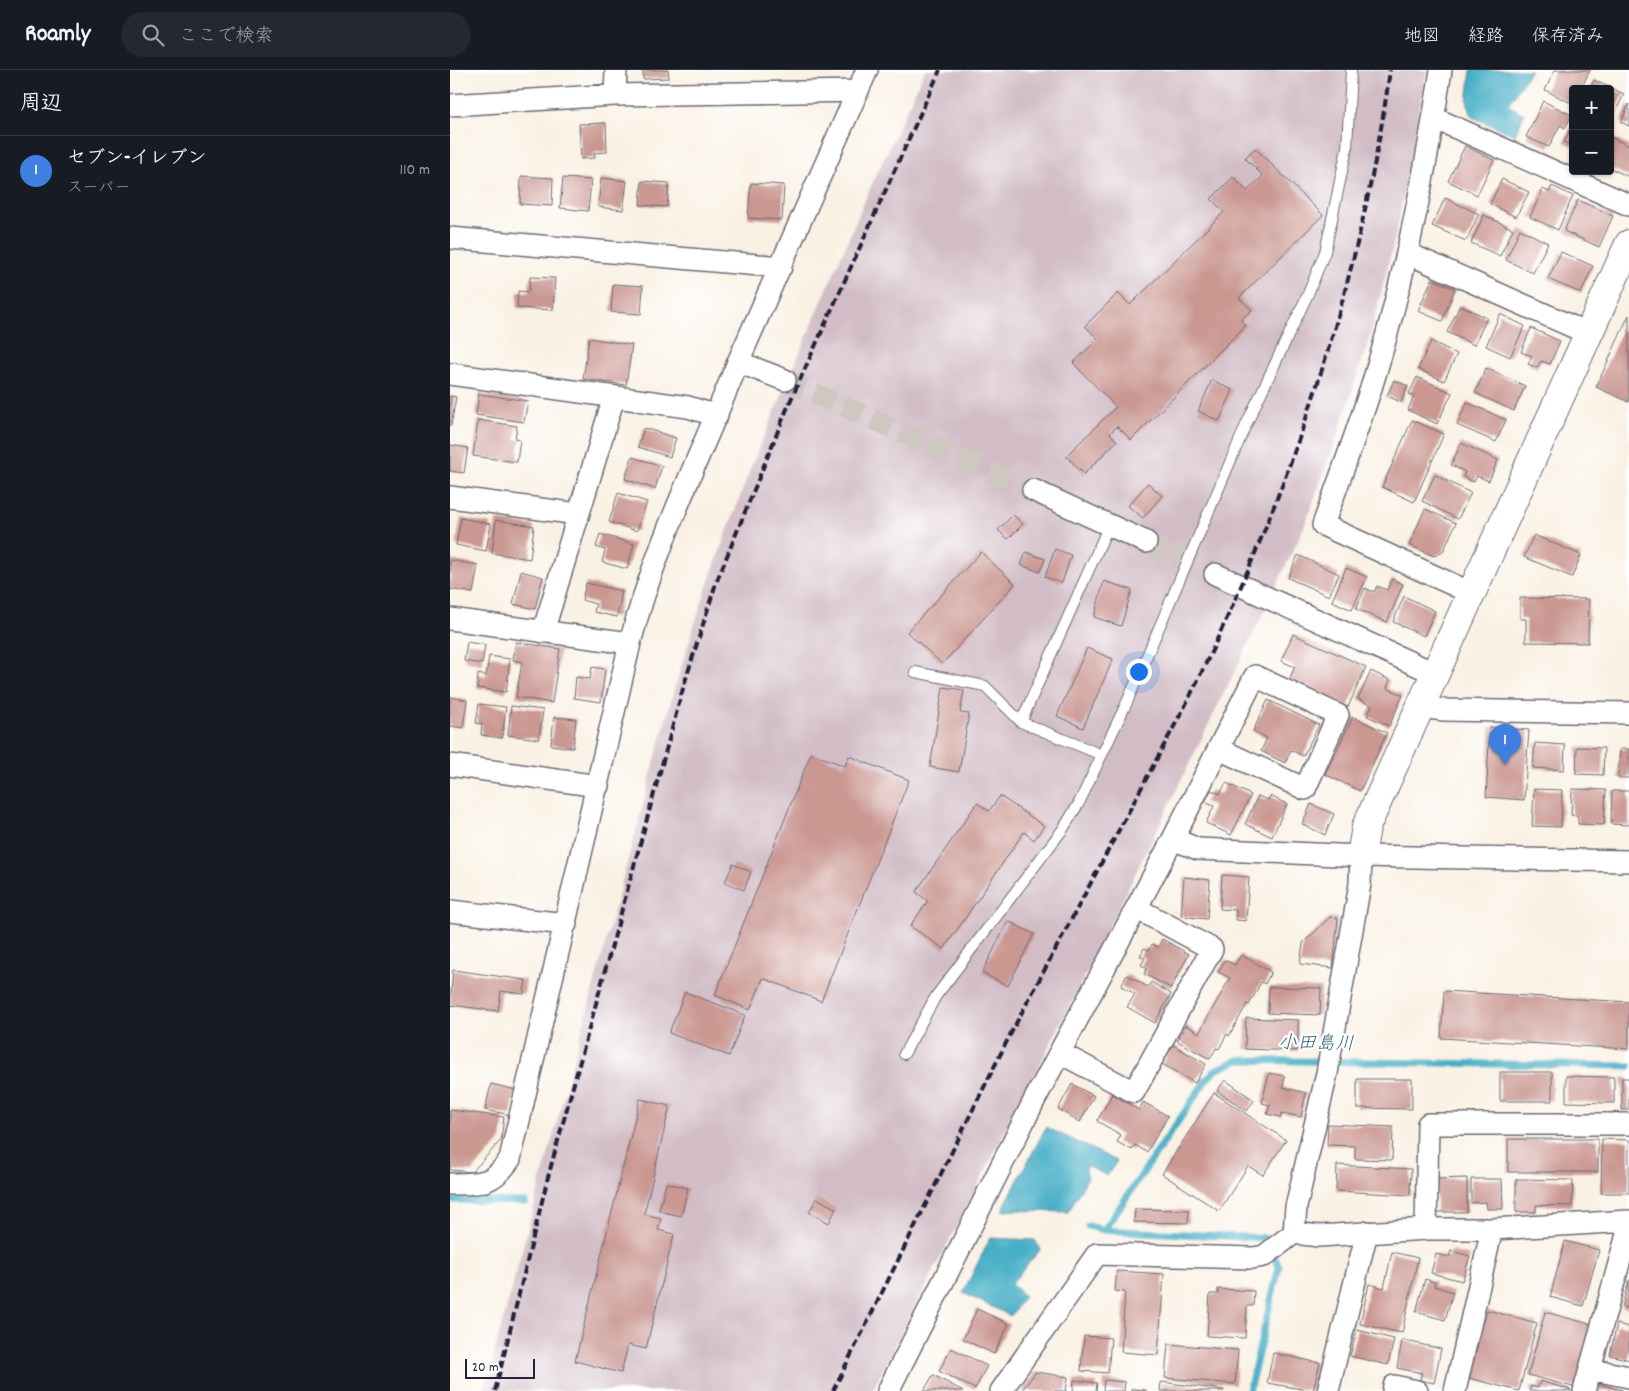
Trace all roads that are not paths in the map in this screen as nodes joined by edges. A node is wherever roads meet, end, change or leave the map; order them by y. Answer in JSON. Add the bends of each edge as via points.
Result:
{"nodes":[{"id":1,"x":616,"y":70,"type":"edge"},
{"id":2,"x":867,"y":70,"type":"edge"},
{"id":3,"x":1351,"y":70,"type":"edge"},
{"id":4,"x":1441,"y":70,"type":"edge"},
{"id":5,"x":858,"y":91,"type":"junction"},
{"id":6,"x":615,"y":95,"type":"junction"},
{"id":7,"x":450,"y":104,"type":"edge"},
{"id":8,"x":1434,"y":118,"type":"junction"},
{"id":9,"x":1629,"y":205,"type":"edge"},
{"id":10,"x":450,"y":238,"type":"edge"},
{"id":11,"x":1629,"y":244,"type":"edge"},
{"id":12,"x":1407,"y":253,"type":"junction"},
{"id":13,"x":781,"y":267,"type":"junction"},
{"id":14,"x":1589,"y":334,"type":"junction"},
{"id":15,"x":738,"y":362,"type":"junction"},
{"id":16,"x":450,"y":374,"type":"edge"},
{"id":17,"x":785,"y":380,"type":"tunnel mouth"},
{"id":18,"x":614,"y":397,"type":"junction"},
{"id":19,"x":717,"y":416,"type":"junction"},
{"id":20,"x":1033,"y":490,"type":"tunnel mouth"},
{"id":21,"x":450,"y":497,"type":"edge"},
{"id":22,"x":578,"y":514,"type":"junction"},
{"id":23,"x":1109,"y":525,"type":"junction"},
{"id":24,"x":1146,"y":542,"type":"tunnel mouth"},
{"id":25,"x":1215,"y":574,"type":"tunnel mouth"},
{"id":26,"x":1471,"y":593,"type":"junction"},
{"id":27,"x":450,"y":619,"type":"edge"},
{"id":28,"x":543,"y":632,"type":"junction"},
{"id":29,"x":630,"y":643,"type":"junction"},
{"id":30,"x":915,"y":672,"type":"dead end"},
{"id":31,"x":1434,"y":673,"type":"junction"},
{"id":32,"x":1419,"y":707,"type":"junction"},
{"id":33,"x":1629,"y":713,"type":"edge"},
{"id":34,"x":1020,"y":722,"type":"junction"},
{"id":35,"x":1219,"y":749,"type":"junction"},
{"id":36,"x":1102,"y":755,"type":"junction"},
{"id":37,"x":450,"y":765,"type":"edge"},
{"id":38,"x":598,"y":786,"type":"junction"},
{"id":39,"x":1173,"y":839,"type":"junction"},
{"id":40,"x":1361,"y":856,"type":"junction"},
{"id":41,"x":1629,"y":861,"type":"edge"},
{"id":42,"x":1136,"y":908,"type":"junction"},
{"id":43,"x":450,"y":911,"type":"edge"},
{"id":44,"x":566,"y":924,"type":"junction"},
{"id":45,"x":1060,"y":1053,"type":"junction"},
{"id":46,"x":904,"y":1054,"type":"dead end"},
{"id":47,"x":1629,"y":1124,"type":"edge"},
{"id":48,"x":450,"y":1184,"type":"edge"},
{"id":49,"x":1629,"y":1221,"type":"edge"},
{"id":50,"x":1629,"y":1227,"type":"edge"},
{"id":51,"x":1426,"y":1229,"type":"junction"},
{"id":52,"x":1492,"y":1230,"type":"junction"},
{"id":53,"x":1367,"y":1232,"type":"junction"},
{"id":54,"x":1288,"y":1238,"type":"junction"},
{"id":55,"x":1590,"y":1369,"type":"junction"},
{"id":56,"x":1629,"y":1377,"type":"edge"},
{"id":57,"x":888,"y":1391,"type":"edge"},
{"id":58,"x":1001,"y":1391,"type":"edge"},
{"id":59,"x":1328,"y":1391,"type":"edge"},
{"id":60,"x":1393,"y":1391,"type":"edge"},
{"id":61,"x":1417,"y":1391,"type":"edge"},
{"id":62,"x":1455,"y":1391,"type":"edge"},
{"id":63,"x":1584,"y":1391,"type":"edge"}],
"edges":[{"from":1,"to":6,"type":"street"},
{"from":2,"to":5,"type":"street"},
{"from":3,"to":36,"type":"lane","via":[[1347,148],[1325,252]]},
{"from":4,"to":8,"type":"street"},
{"from":5,"to":6,"type":"street"},
{"from":5,"to":13,"type":"street"},
{"from":6,"to":7,"type":"street"},
{"from":8,"to":9,"type":"street"},
{"from":8,"to":12,"type":"street"},
{"from":10,"to":13,"type":"street"},
{"from":11,"to":14,"type":"street"},
{"from":12,"to":14,"type":"street"},
{"from":12,"to":26,"type":"street","via":[[1372,384],[1323,524]]},
{"from":13,"to":15,"type":"street"},
{"from":14,"to":26,"type":"street"},
{"from":15,"to":17,"type":"street"},
{"from":15,"to":19,"type":"street"},
{"from":16,"to":18,"type":"street"},
{"from":18,"to":19,"type":"street","via":[[688,407]]},
{"from":18,"to":22,"type":"street"},
{"from":19,"to":29,"type":"street","via":[[659,551]]},
{"from":20,"to":23,"type":"street"},
{"from":21,"to":22,"type":"street"},
{"from":22,"to":28,"type":"street"},
{"from":23,"to":24,"type":"street"},
{"from":23,"to":34,"type":"lane"},
{"from":25,"to":31,"type":"street"},
{"from":26,"to":31,"type":"street"},
{"from":27,"to":28,"type":"street"},
{"from":28,"to":29,"type":"street"},
{"from":29,"to":38,"type":"street"},
{"from":30,"to":34,"type":"lane","via":[[986,686]]},
{"from":31,"to":32,"type":"street"},
{"from":32,"to":33,"type":"street"},
{"from":32,"to":40,"type":"street","via":[[1366,826]]},
{"from":34,"to":36,"type":"lane"},
{"from":35,"to":35,"type":"street","via":[[1255,676],[1338,715],[1305,789]]},
{"from":35,"to":39,"type":"street"},
{"from":36,"to":46,"type":"lane","via":[[1063,829],[936,996]]},
{"from":37,"to":38,"type":"street"},
{"from":38,"to":44,"type":"street"},
{"from":39,"to":40,"type":"street","via":[[1198,849]]},
{"from":39,"to":42,"type":"street"},
{"from":40,"to":41,"type":"street"},
{"from":40,"to":54,"type":"street","via":[[1360,884],[1329,1062]]},
{"from":42,"to":45,"type":"street"},
{"from":42,"to":45,"type":"street","via":[[1212,949],[1134,1092]]},
{"from":43,"to":44,"type":"street"},
{"from":44,"to":48,"type":"street","via":[[510,1158],[492,1179],[474,1184]]},
{"from":45,"to":57,"type":"street"},
{"from":47,"to":51,"type":"street","via":[[1428,1124]]},
{"from":49,"to":52,"type":"street"},
{"from":50,"to":55,"type":"street"},
{"from":51,"to":52,"type":"street"},
{"from":51,"to":53,"type":"street"},
{"from":52,"to":62,"type":"street"},
{"from":53,"to":54,"type":"street"},
{"from":53,"to":59,"type":"street"},
{"from":54,"to":58,"type":"street","via":[[1264,1256],[1097,1254]]},
{"from":55,"to":56,"type":"street"},
{"from":55,"to":63,"type":"street"},
{"from":60,"to":61,"type":"street","via":[[1394,1386]]}]}
